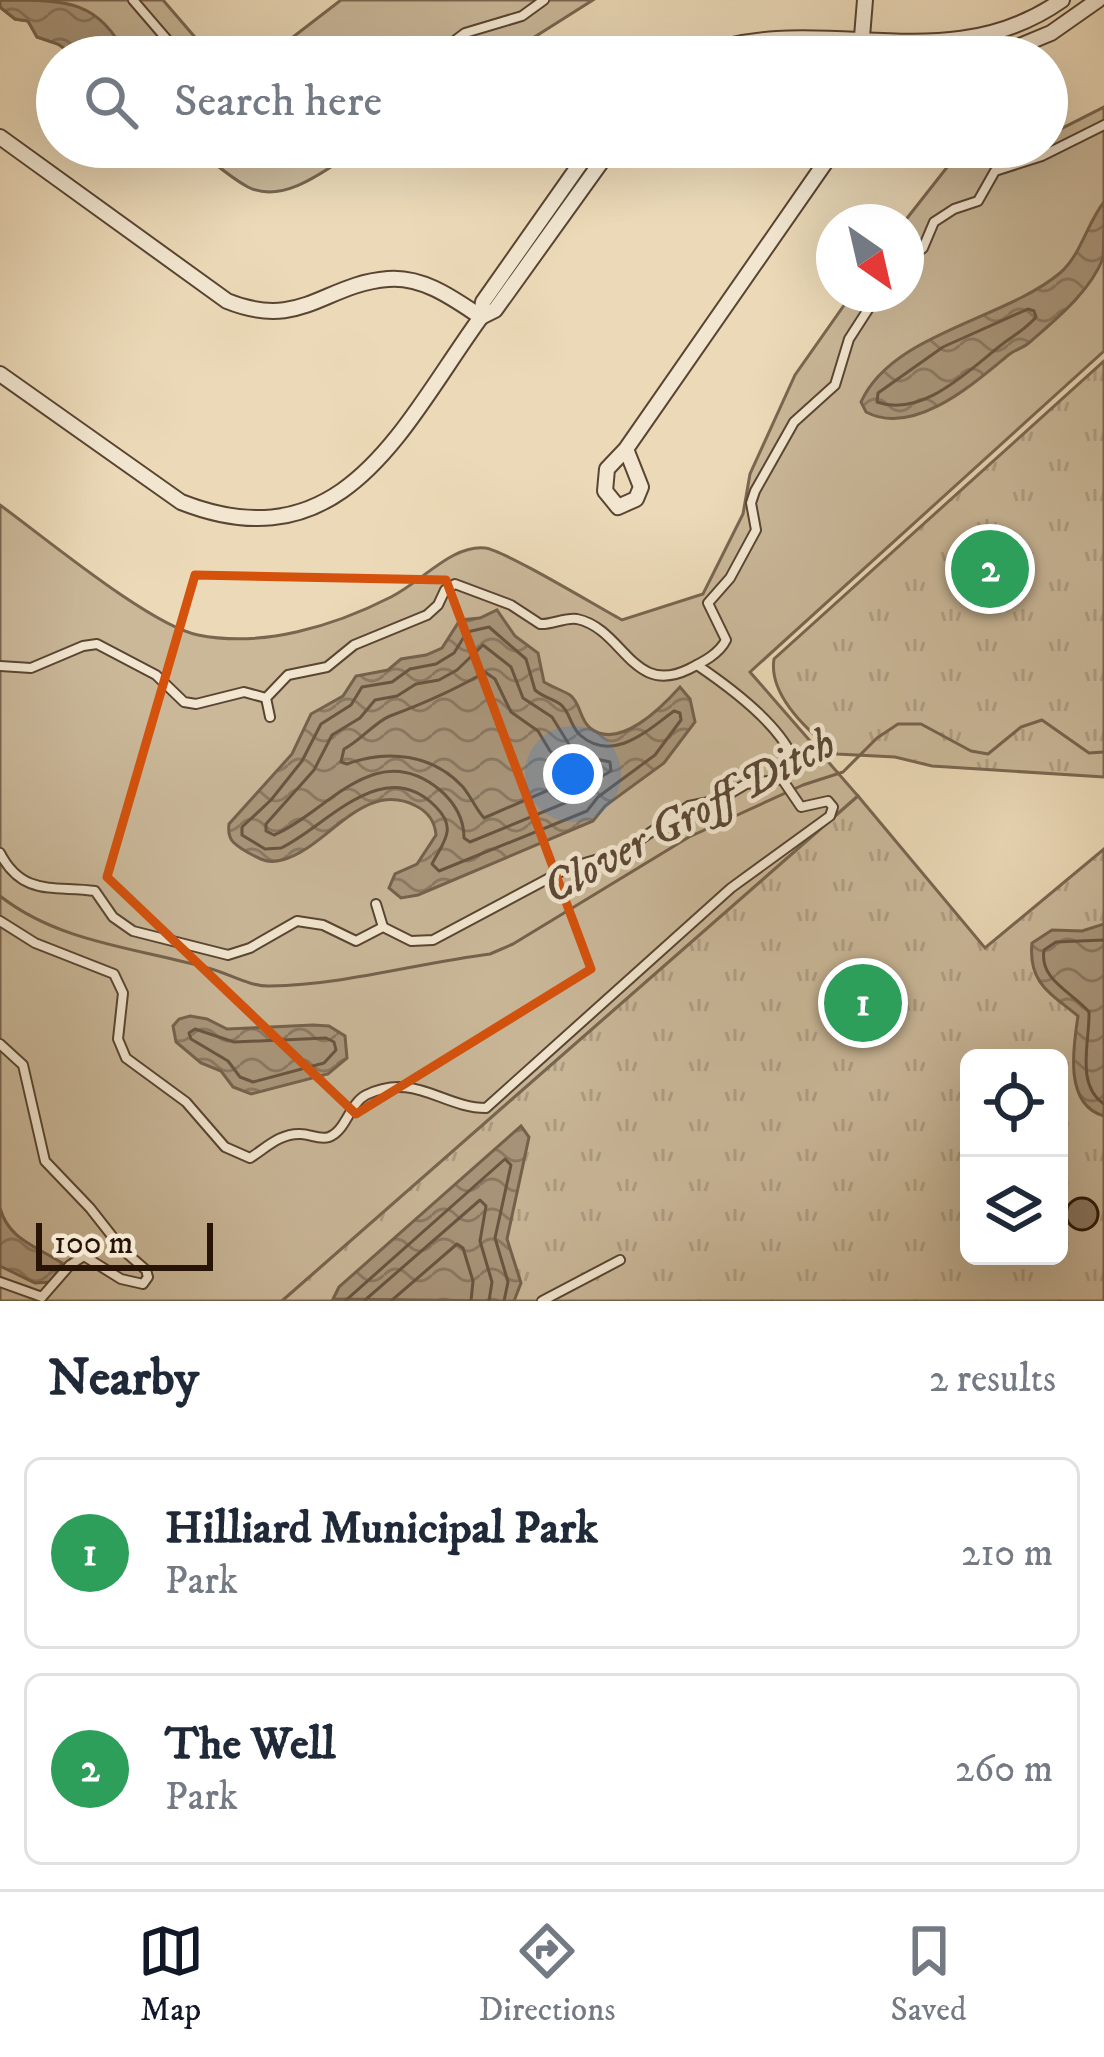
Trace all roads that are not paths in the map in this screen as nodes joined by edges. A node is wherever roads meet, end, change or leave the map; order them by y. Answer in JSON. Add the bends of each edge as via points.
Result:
{"nodes":[{"id":1,"x":134,"y":0,"type":"edge"},
{"id":2,"x":544,"y":0,"type":"edge"},
{"id":3,"x":865,"y":0,"type":"edge"},
{"id":4,"x":1062,"y":0,"type":"edge"},
{"id":5,"x":1098,"y":0,"type":"edge"},
{"id":6,"x":164,"y":36,"type":"edge"},
{"id":7,"x":461,"y":36,"type":"edge"},
{"id":8,"x":862,"y":36,"type":"edge"},
{"id":9,"x":986,"y":36,"type":"edge"},
{"id":10,"x":1044,"y":36,"type":"edge"},
{"id":11,"x":1104,"y":125,"type":"edge"},
{"id":12,"x":0,"y":137,"type":"edge"},
{"id":13,"x":1068,"y":143,"type":"edge"},
{"id":14,"x":36,"y":163,"type":"edge"},
{"id":15,"x":43,"y":168,"type":"edge"},
{"id":16,"x":577,"y":168,"type":"edge"},
{"id":17,"x":597,"y":168,"type":"edge"},
{"id":18,"x":821,"y":168,"type":"edge"},
{"id":19,"x":1004,"y":168,"type":"edge"},
{"id":20,"x":924,"y":244,"type":"edge"},
{"id":21,"x":866,"y":312,"type":"edge"},
{"id":22,"x":481,"y":317,"type":"junction"},
{"id":23,"x":0,"y":374,"type":"edge"},
{"id":24,"x":626,"y":449,"type":"dead end"},
{"id":25,"x":697,"y":665,"type":"junction"},
{"id":26,"x":0,"y":667,"type":"edge"},
{"id":27,"x":266,"y":698,"type":"junction"},
{"id":28,"x":270,"y":717,"type":"dead end"},
{"id":29,"x":784,"y":782,"type":"junction"},
{"id":30,"x":0,"y":853,"type":"edge"},
{"id":31,"x":376,"y":904,"type":"dead end"},
{"id":32,"x":0,"y":922,"type":"edge"},
{"id":33,"x":383,"y":927,"type":"junction"},
{"id":34,"x":0,"y":1044,"type":"edge"},
{"id":35,"x":620,"y":1260,"type":"dead end"},
{"id":36,"x":0,"y":1282,"type":"edge"},
{"id":37,"x":542,"y":1301,"type":"edge"}],
"edges":[{"from":1,"to":6,"type":"lane"},
{"from":2,"to":7,"type":"lane"},
{"from":3,"to":8,"type":"street"},
{"from":4,"to":9,"type":"street"},
{"from":5,"to":10,"type":"street"},
{"from":11,"to":13,"type":"lane"},
{"from":12,"to":14,"type":"street"},
{"from":15,"to":22,"type":"street","via":[[243,307],[288,311],[391,278],[434,288]]},
{"from":16,"to":22,"type":"street","via":[[483,302]]},
{"from":17,"to":22,"type":"street","via":[[495,310]]},
{"from":18,"to":24,"type":"street"},
{"from":19,"to":20,"type":"lane","via":[[981,198],[934,222]]},
{"from":21,"to":25,"type":"lane","via":[[832,390],[794,422],[755,491],[756,530],[708,603],[724,645]]},
{"from":22,"to":23,"type":"street","via":[[368,474],[323,503],[275,518],[227,517],[181,502]]},
{"from":25,"to":27,"type":"lane","via":[[655,675],[583,622],[540,624],[455,584],[427,615],[354,645],[327,668],[288,675]]},
{"from":25,"to":29,"type":"lane","via":[[785,742],[791,763]]},
{"from":26,"to":27,"type":"lane","via":[[31,668],[98,644],[156,675],[184,702],[244,692]]},
{"from":27,"to":28,"type":"lane"},
{"from":29,"to":32,"type":"lane","via":[[807,808],[828,801],[833,813],[731,889],[491,1105],[474,1108],[424,1089],[382,1089],[354,1103],[334,1135],[287,1136],[250,1162],[126,1058],[118,1039],[124,993],[114,974]]},
{"from":29,"to":33,"type":"lane","via":[[746,784],[689,806],[632,847],[568,868],[433,940],[418,943]]},
{"from":30,"to":33,"type":"lane","via":[[43,889],[95,891],[133,931],[222,954],[297,921],[356,941]]},
{"from":31,"to":33,"type":"lane"},
{"from":34,"to":36,"type":"lane","via":[[23,1065],[45,1161],[148,1277],[133,1284],[84,1256],[42,1298]]},
{"from":35,"to":37,"type":"lane"}]}
